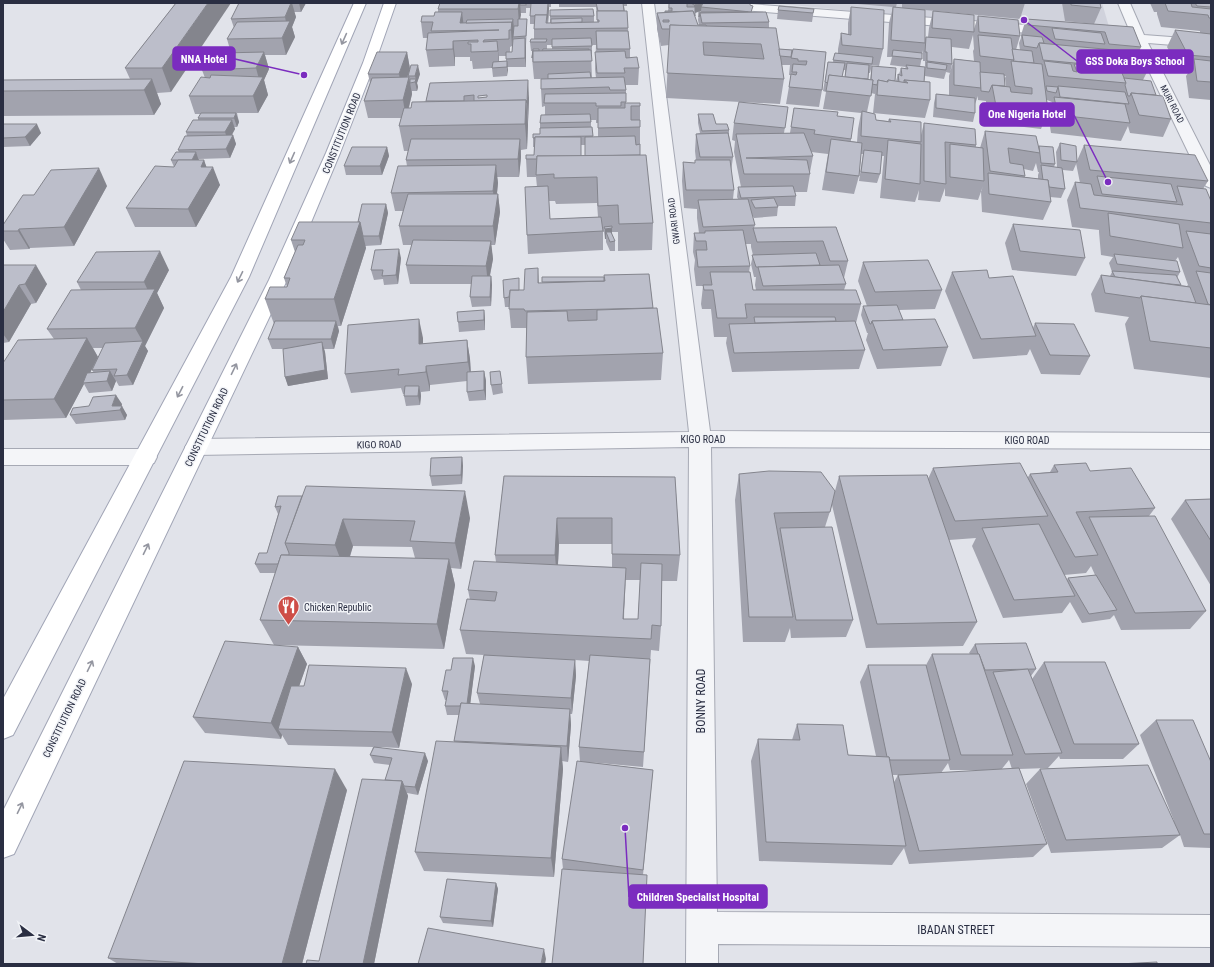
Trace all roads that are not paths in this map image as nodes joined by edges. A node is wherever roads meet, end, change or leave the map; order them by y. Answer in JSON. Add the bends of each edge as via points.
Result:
{"nodes":[{"id":1,"x":360,"y":3,"type":"edge"},
{"id":2,"x":390,"y":3,"type":"edge"},
{"id":3,"x":648,"y":3,"type":"edge"},
{"id":4,"x":692,"y":3,"type":"edge"},
{"id":5,"x":1124,"y":3,"type":"edge"},
{"id":6,"x":1066,"y":32,"type":"edge"},
{"id":7,"x":1098,"y":35,"type":"edge"},
{"id":8,"x":1138,"y":38,"type":"junction"},
{"id":9,"x":1211,"y":44,"type":"edge"},
{"id":10,"x":1211,"y":183,"type":"edge"},
{"id":11,"x":700,"y":439,"type":"junction"},
{"id":12,"x":1211,"y":441,"type":"edge"},
{"id":13,"x":196,"y":448,"type":"junction"},
{"id":14,"x":3,"y":457,"type":"edge"},
{"id":15,"x":146,"y":457,"type":"junction"},
{"id":16,"x":3,"y":726,"type":"edge"},
{"id":17,"x":3,"y":843,"type":"edge"},
{"id":18,"x":702,"y":928,"type":"junction"},
{"id":19,"x":1211,"y":930,"type":"edge"},
{"id":20,"x":702,"y":964,"type":"edge"}],
"edges":[{"from":1,"to":15,"type":"main road","one_way":true,"via":[[240,277]]},
{"from":13,"to":2,"type":"main road","name":"CONSTITUTION ROAD","one_way":true,"via":[[278,280],[330,160]]},
{"from":3,"to":11,"type":"street","name":"GWARI ROAD"},
{"from":4,"to":6,"type":"street"},
{"from":5,"to":8,"type":"street","name":"MURI ROAD"},
{"from":7,"to":8,"type":"street"},
{"from":8,"to":9,"type":"street"},
{"from":8,"to":10,"type":"street","name":"MURI ROAD"},
{"from":11,"to":12,"type":"street","name":"KIGO ROAD"},
{"from":11,"to":13,"type":"street","name":"KIGO ROAD"},
{"from":11,"to":18,"type":"street","name":"BONNY ROAD"},
{"from":17,"to":13,"type":"main road","name":"CONSTITUTION ROAD","one_way":true},
{"from":14,"to":15,"type":"street"},
{"from":15,"to":16,"type":"main road"},
{"from":18,"to":19,"type":"street","name":"IBADAN STREET"},
{"from":18,"to":20,"type":"street","name":"BONNY ROAD"}]}
